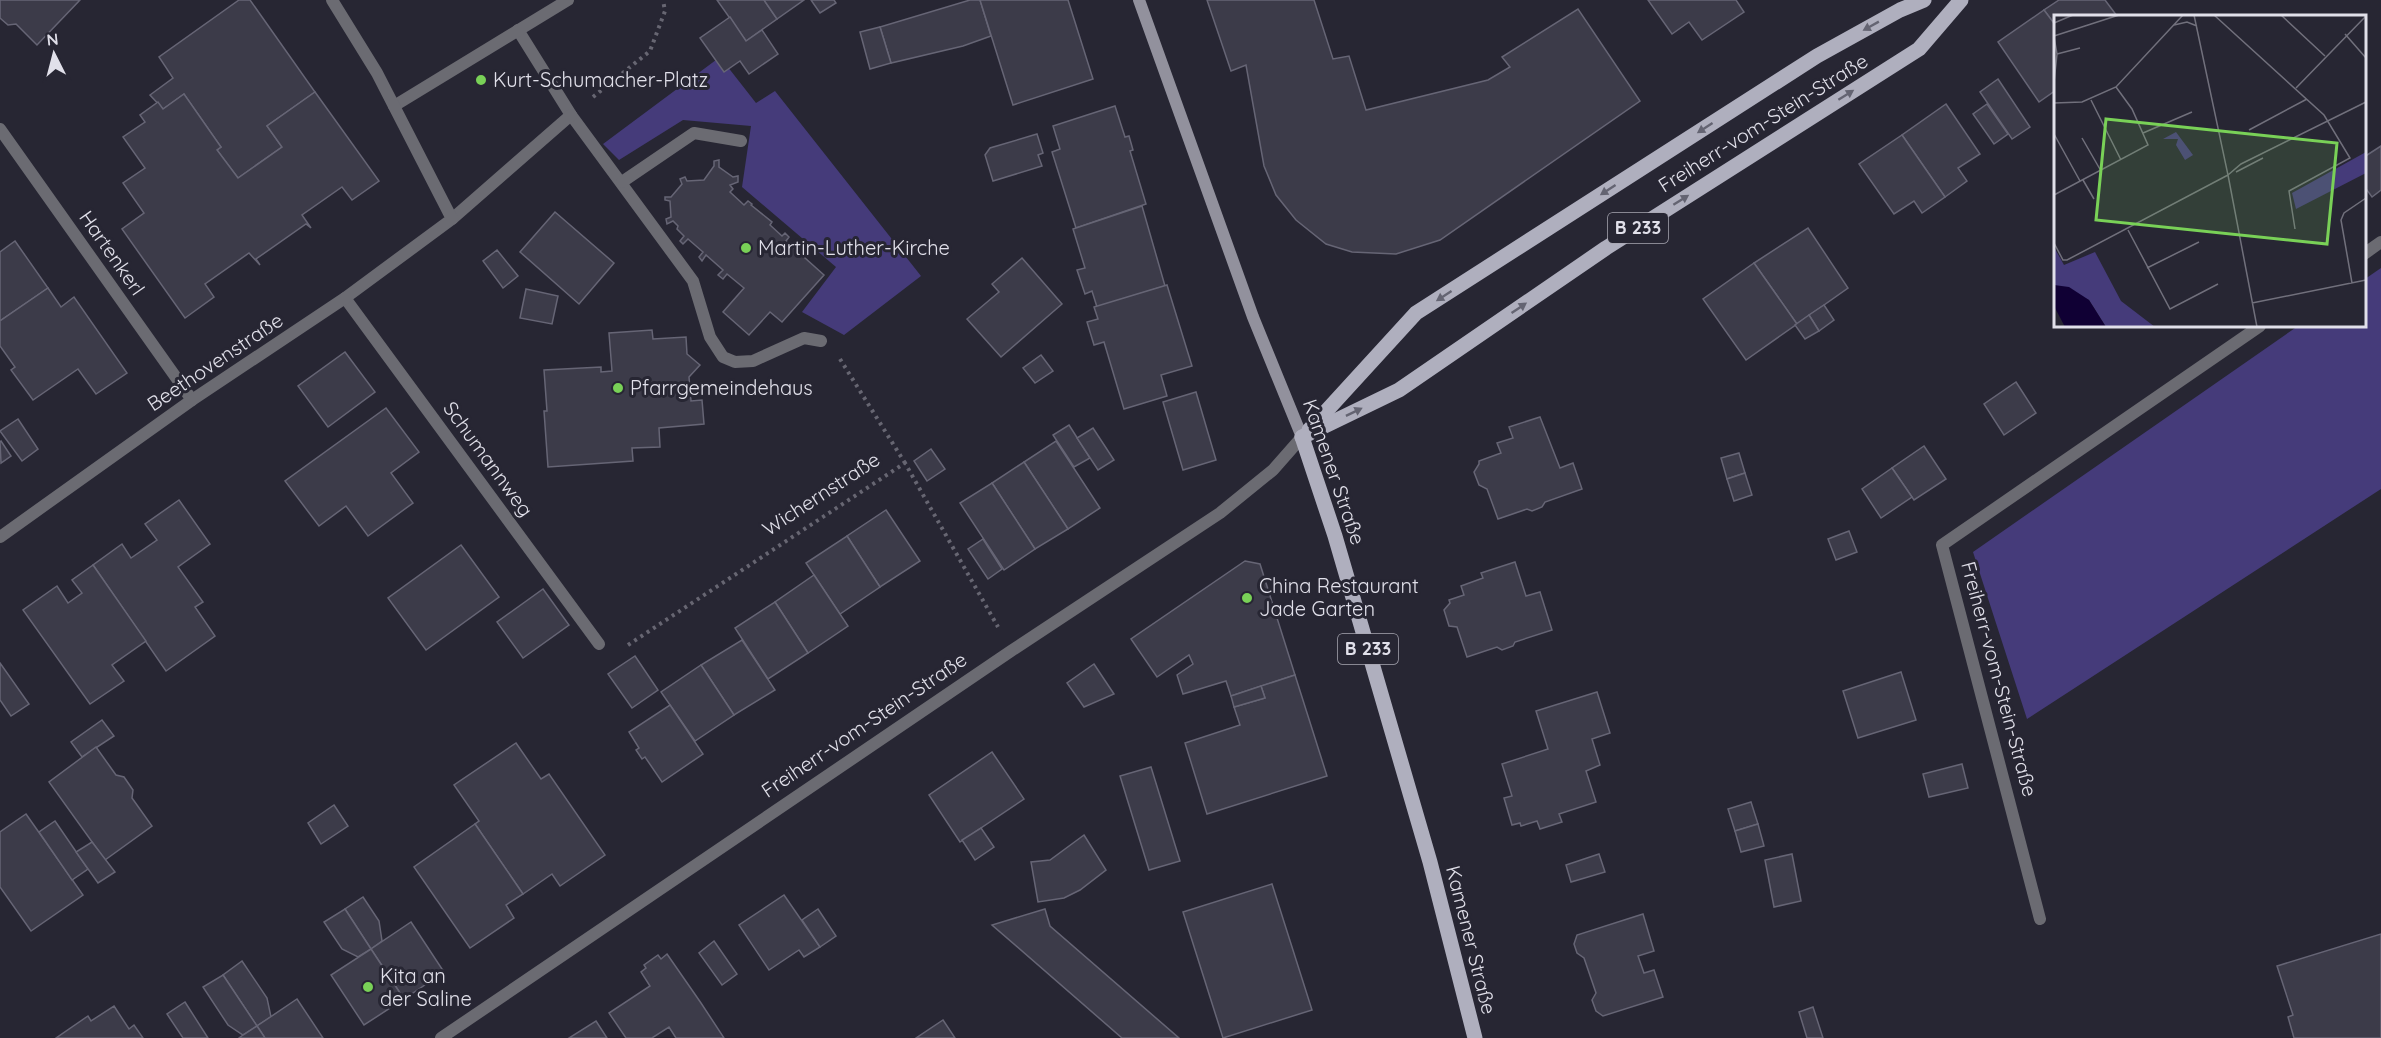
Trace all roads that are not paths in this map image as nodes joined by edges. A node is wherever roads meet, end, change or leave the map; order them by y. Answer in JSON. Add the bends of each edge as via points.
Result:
{"nodes":[{"id":1,"x":332,"y":0,"type":"edge"},
{"id":2,"x":568,"y":0,"type":"edge"},
{"id":3,"x":1139,"y":0,"type":"edge"},
{"id":4,"x":1924,"y":0,"type":"edge"},
{"id":5,"x":1961,"y":0,"type":"edge"},
{"id":6,"x":518,"y":30,"type":"junction"},
{"id":7,"x":394,"y":106,"type":"junction"},
{"id":8,"x":571,"y":115,"type":"junction"},
{"id":9,"x":0,"y":129,"type":"edge"},
{"id":10,"x":741,"y":141,"type":"dead end"},
{"id":11,"x":622,"y":182,"type":"junction"},
{"id":12,"x":452,"y":219,"type":"junction"},
{"id":13,"x":2381,"y":242,"type":"edge"},
{"id":14,"x":2366,"y":253,"type":"edge"},
{"id":15,"x":345,"y":298,"type":"junction"},
{"id":16,"x":2259,"y":327,"type":"edge"},
{"id":17,"x":821,"y":341,"type":"road end"},
{"id":18,"x":192,"y":399,"type":"junction"},
{"id":19,"x":1302,"y":437,"type":"junction"},
{"id":20,"x":0,"y":536,"type":"edge"},
{"id":21,"x":599,"y":644,"type":"dead end"},
{"id":22,"x":2040,"y":919,"type":"dead end"},
{"id":23,"x":441,"y":1038,"type":"edge"},
{"id":24,"x":1475,"y":1038,"type":"edge"}],
"edges":[{"from":1,"to":7,"type":"street"},
{"from":2,"to":6,"type":"street"},
{"from":3,"to":19,"type":"street","name":"Kamener Straße","via":[[1252,317]]},
{"from":4,"to":19,"type":"main road","name":"Freiherr-vom-Stein-Straße","number":"B 233","one_way":true,"via":[[1817,56],[1416,313]]},
{"from":19,"to":5,"type":"main road","name":"Freiherr-vom-Stein-Straße","number":"B 233","one_way":true,"via":[[1399,390],[1606,248],[1919,49]]},
{"from":6,"to":7,"type":"street"},
{"from":6,"to":8,"type":"street"},
{"from":7,"to":12,"type":"street"},
{"from":8,"to":11,"type":"street"},
{"from":8,"to":12,"type":"street"},
{"from":9,"to":18,"type":"street","name":"Hartenkerl"},
{"from":10,"to":11,"type":"street","via":[[694,134]]},
{"from":11,"to":17,"type":"street","via":[[693,281],[710,337],[723,357],[735,362],[753,361],[804,338]]},
{"from":12,"to":15,"type":"street","name":"Beethovenstraße"},
{"from":13,"to":14,"type":"street"},
{"from":15,"to":18,"type":"street","name":"Beethovenstraße"},
{"from":15,"to":21,"type":"street","name":"Schumannweg"},
{"from":16,"to":22,"type":"street","name":"Freiherr-vom-Stein-Straße","via":[[1942,545]]},
{"from":18,"to":20,"type":"street","name":"Beethovenstraße"},
{"from":19,"to":23,"type":"street","name":"Freiherr-vom-Stein-Straße","number":"B 233","via":[[1273,470],[1220,513]]},
{"from":19,"to":24,"type":"main road","name":"Kamener Straße","number":"B 233","via":[[1417,816]]}]}
